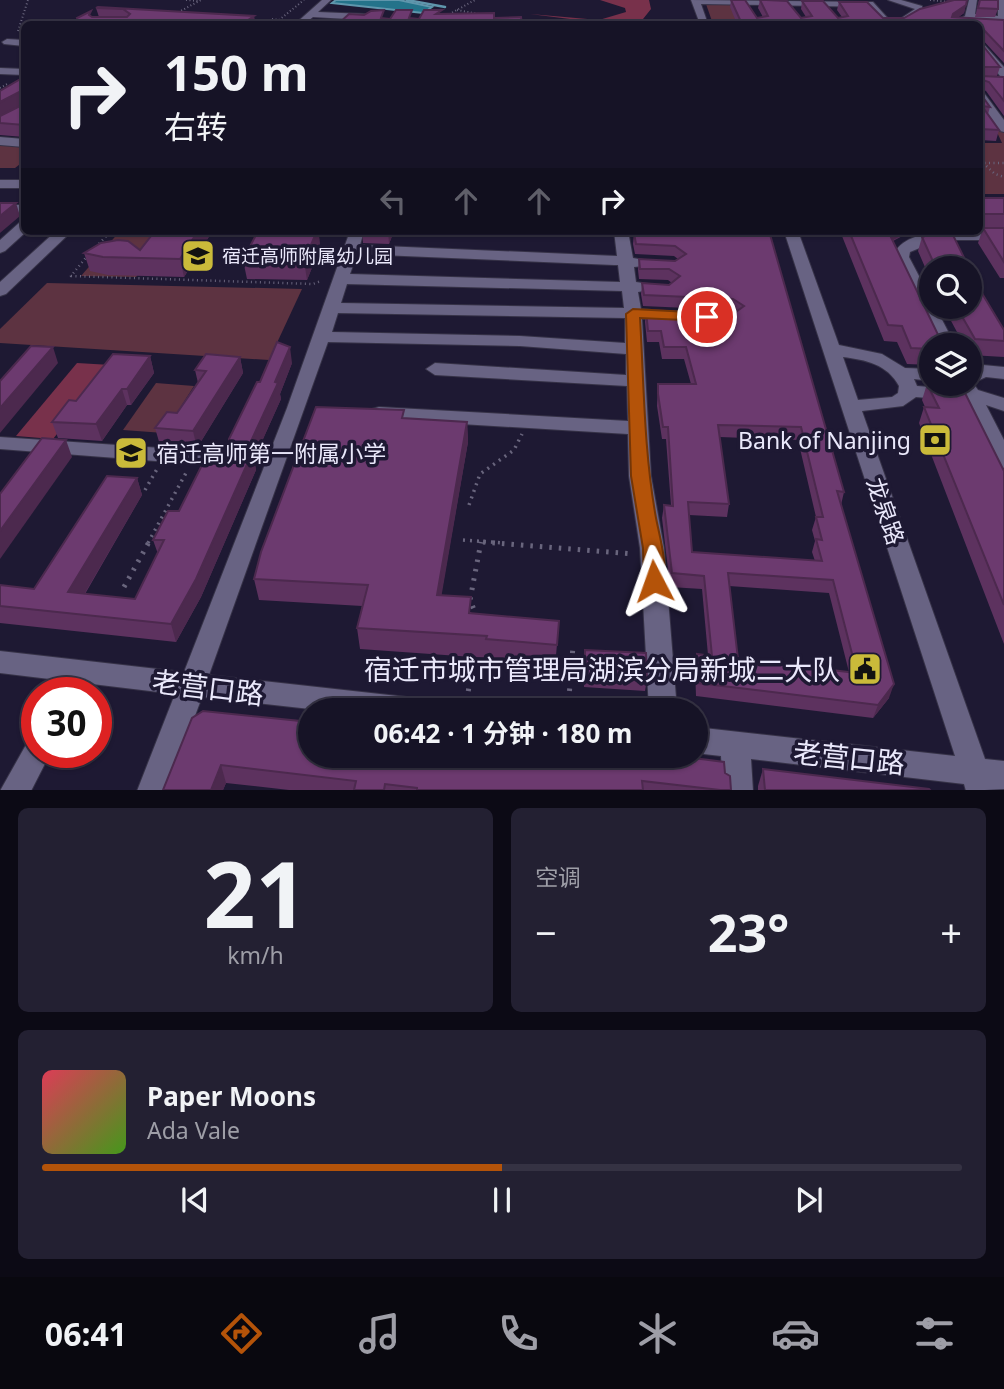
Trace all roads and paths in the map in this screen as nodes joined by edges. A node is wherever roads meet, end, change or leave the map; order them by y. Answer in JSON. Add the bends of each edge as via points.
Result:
{"nodes":[{"id":1,"x":28,"y":0,"type":"edge"},
{"id":2,"x":186,"y":0,"type":"edge"},
{"id":3,"x":304,"y":0,"type":"edge"},
{"id":4,"x":327,"y":0,"type":"edge"},
{"id":5,"x":475,"y":0,"type":"edge"},
{"id":6,"x":837,"y":0,"type":"edge"},
{"id":7,"x":892,"y":0,"type":"edge"},
{"id":8,"x":930,"y":0,"type":"edge"},
{"id":9,"x":1002,"y":0,"type":"edge"},
{"id":10,"x":200,"y":1,"type":"edge"},
{"id":11,"x":696,"y":1,"type":"edge"},
{"id":12,"x":748,"y":1,"type":"edge"},
{"id":13,"x":973,"y":2,"type":"edge"},
{"id":14,"x":870,"y":3,"type":"edge"},
{"id":15,"x":793,"y":7,"type":"edge"},
{"id":16,"x":829,"y":7,"type":"edge"},
{"id":17,"x":457,"y":10,"type":"junction"},
{"id":18,"x":846,"y":12,"type":"edge"},
{"id":19,"x":754,"y":13,"type":"edge"},
{"id":20,"x":311,"y":14,"type":"junction"},
{"id":21,"x":483,"y":14,"type":"edge"},
{"id":22,"x":365,"y":17,"type":"edge"},
{"id":23,"x":444,"y":17,"type":"edge"},
{"id":24,"x":166,"y":19,"type":"edge"},
{"id":25,"x":508,"y":19,"type":"edge"},
{"id":26,"x":279,"y":20,"type":"dead end"},
{"id":27,"x":22,"y":21,"type":"edge"},
{"id":28,"x":303,"y":21,"type":"edge"},
{"id":29,"x":520,"y":21,"type":"edge"},
{"id":30,"x":703,"y":21,"type":"edge"},
{"id":31,"x":886,"y":21,"type":"edge"},
{"id":32,"x":902,"y":21,"type":"edge"},
{"id":33,"x":964,"y":21,"type":"edge"},
{"id":34,"x":999,"y":22,"type":"edge"},
{"id":35,"x":21,"y":23,"type":"edge"},
{"id":36,"x":15,"y":43,"type":"edge"},
{"id":37,"x":983,"y":47,"type":"edge"},
{"id":38,"x":0,"y":71,"type":"edge"},
{"id":39,"x":21,"y":72,"type":"edge"},
{"id":40,"x":1004,"y":74,"type":"edge"},
{"id":41,"x":983,"y":99,"type":"edge"},
{"id":42,"x":1004,"y":128,"type":"edge"},
{"id":43,"x":0,"y":141,"type":"edge"},
{"id":44,"x":21,"y":143,"type":"edge"},
{"id":45,"x":983,"y":163,"type":"edge"},
{"id":46,"x":1004,"y":163,"type":"edge"},
{"id":47,"x":983,"y":165,"type":"edge"},
{"id":48,"x":1004,"y":177,"type":"edge"},
{"id":49,"x":0,"y":184,"type":"edge"},
{"id":50,"x":21,"y":184,"type":"edge"},
{"id":51,"x":0,"y":209,"type":"edge"},
{"id":52,"x":21,"y":209,"type":"edge"},
{"id":53,"x":21,"y":229,"type":"edge"},
{"id":54,"x":61,"y":235,"type":"edge"},
{"id":55,"x":107,"y":235,"type":"edge"},
{"id":56,"x":622,"y":235,"type":"edge"},
{"id":57,"x":792,"y":235,"type":"edge"},
{"id":58,"x":1004,"y":236,"type":"edge"},
{"id":59,"x":354,"y":240,"type":"edge"},
{"id":60,"x":0,"y":248,"type":"edge"},
{"id":61,"x":627,"y":263,"type":"junction"},
{"id":62,"x":651,"y":264,"type":"edge"},
{"id":63,"x":333,"y":274,"type":"junction"},
{"id":64,"x":630,"y":286,"type":"junction"},
{"id":65,"x":656,"y":288,"type":"edge"},
{"id":66,"x":0,"y":291,"type":"edge"},
{"id":67,"x":331,"y":308,"type":"junction"},
{"id":68,"x":633,"y":314,"type":"junction"},
{"id":69,"x":658,"y":315,"type":"edge"},
{"id":70,"x":940,"y":333,"type":"edge"},
{"id":71,"x":321,"y":337,"type":"junction"},
{"id":72,"x":634,"y":349,"type":"junction"},
{"id":73,"x":832,"y":350,"type":"junction"},
{"id":74,"x":435,"y":369,"type":"dead end"},
{"id":75,"x":982,"y":372,"type":"edge"},
{"id":76,"x":1004,"y":373,"type":"edge"},
{"id":77,"x":919,"y":378,"type":"edge"},
{"id":78,"x":635,"y":381,"type":"junction"},
{"id":79,"x":904,"y":382,"type":"junction"},
{"id":80,"x":919,"y":383,"type":"edge"},
{"id":81,"x":982,"y":392,"type":"edge"},
{"id":82,"x":974,"y":396,"type":"edge"},
{"id":83,"x":1004,"y":405,"type":"edge"},
{"id":84,"x":850,"y":406,"type":"junction"},
{"id":85,"x":297,"y":408,"type":"junction"},
{"id":86,"x":324,"y":409,"type":"edge"},
{"id":87,"x":364,"y":412,"type":"edge"},
{"id":88,"x":525,"y":422,"type":"junction"},
{"id":89,"x":636,"y":428,"type":"junction"},
{"id":90,"x":0,"y":443,"type":"edge"},
{"id":91,"x":166,"y":455,"type":"junction"},
{"id":92,"x":195,"y":457,"type":"junction"},
{"id":93,"x":220,"y":459,"type":"edge"},
{"id":94,"x":1004,"y":461,"type":"edge"},
{"id":95,"x":145,"y":490,"type":"dead end"},
{"id":96,"x":470,"y":505,"type":"dead end"},
{"id":97,"x":463,"y":540,"type":"dead end"},
{"id":98,"x":481,"y":541,"type":"junction"},
{"id":99,"x":653,"y":556,"type":"junction"},
{"id":100,"x":124,"y":587,"type":"dead end"},
{"id":101,"x":477,"y":619,"type":"edge"},
{"id":102,"x":474,"y":645,"type":"edge"},
{"id":103,"x":573,"y":646,"type":"dead end"},
{"id":104,"x":0,"y":662,"type":"edge"},
{"id":105,"x":59,"y":677,"type":"edge"},
{"id":106,"x":112,"y":683,"type":"edge"},
{"id":107,"x":194,"y":687,"type":"junction"},
{"id":108,"x":300,"y":698,"type":"edge"},
{"id":109,"x":467,"y":698,"type":"edge"},
{"id":110,"x":569,"y":698,"type":"edge"},
{"id":111,"x":662,"y":698,"type":"edge"},
{"id":112,"x":708,"y":742,"type":"edge"},
{"id":113,"x":735,"y":745,"type":"junction"},
{"id":114,"x":27,"y":768,"type":"edge"},
{"id":115,"x":1004,"y":775,"type":"edge"},
{"id":116,"x":978,"y":781,"type":"edge"},
{"id":117,"x":14,"y":790,"type":"edge"},
{"id":118,"x":152,"y":790,"type":"edge"},
{"id":119,"x":738,"y":790,"type":"edge"}],
"edges":[{"from":1,"to":27,"type":"path"},
{"from":2,"to":10,"type":"path"},
{"from":3,"to":26,"type":"path"},
{"from":4,"to":20,"type":"street"},
{"from":5,"to":17,"type":"path"},
{"from":6,"to":16,"type":"street"},
{"from":7,"to":32,"type":"lane","via":[[920,10]]},
{"from":8,"to":13,"type":"path"},
{"from":9,"to":34,"type":"street"},
{"from":10,"to":24,"type":"path"},
{"from":11,"to":12,"type":"street"},
{"from":11,"to":30,"type":"street"},
{"from":12,"to":15,"type":"street"},
{"from":12,"to":19,"type":"street"},
{"from":13,"to":33,"type":"street"},
{"from":14,"to":16,"type":"street"},
{"from":14,"to":31,"type":"street"},
{"from":15,"to":16,"type":"street"},
{"from":16,"to":18,"type":"street"},
{"from":17,"to":21,"type":"path"},
{"from":17,"to":23,"type":"path"},
{"from":20,"to":22,"type":"street"},
{"from":20,"to":28,"type":"street"},
{"from":25,"to":29,"type":"path"},
{"from":35,"to":36,"type":"path"},
{"from":37,"to":40,"type":"street"},
{"from":38,"to":39,"type":"street"},
{"from":41,"to":42,"type":"street"},
{"from":43,"to":44,"type":"street"},
{"from":45,"to":46,"type":"path"},
{"from":47,"to":48,"type":"path"},
{"from":49,"to":50,"type":"street"},
{"from":51,"to":52,"type":"street"},
{"from":53,"to":60,"type":"street"},
{"from":54,"to":66,"type":"street"},
{"from":55,"to":63,"type":"path","via":[[71,276],[313,284]]},
{"from":56,"to":61,"type":"street"},
{"from":57,"to":73,"type":"street","name":"龙泉路"},
{"from":58,"to":70,"type":"lane","via":[[937,236],[903,250],[901,257]]},
{"from":59,"to":61,"type":"lane"},
{"from":59,"to":63,"type":"street"},
{"from":61,"to":62,"type":"lane"},
{"from":61,"to":64,"type":"street"},
{"from":63,"to":64,"type":"street"},
{"from":63,"to":67,"type":"street"},
{"from":64,"to":65,"type":"street"},
{"from":64,"to":68,"type":"street"},
{"from":67,"to":68,"type":"street"},
{"from":67,"to":71,"type":"street"},
{"from":68,"to":69,"type":"street"},
{"from":68,"to":72,"type":"street"},
{"from":71,"to":72,"type":"street","via":[[520,341]]},
{"from":71,"to":85,"type":"street"},
{"from":72,"to":78,"type":"street"},
{"from":73,"to":79,"type":"lane","via":[[895,366]]},
{"from":73,"to":84,"type":"street","name":"龙泉路"},
{"from":74,"to":78,"type":"street"},
{"from":75,"to":76,"type":"street"},
{"from":77,"to":79,"type":"street"},
{"from":78,"to":89,"type":"street"},
{"from":79,"to":80,"type":"street"},
{"from":79,"to":84,"type":"lane","via":[[907,396],[896,402]]},
{"from":81,"to":83,"type":"street"},
{"from":82,"to":94,"type":"street"},
{"from":84,"to":116,"type":"street","name":"龙泉路"},
{"from":85,"to":86,"type":"street"},
{"from":85,"to":107,"type":"street"},
{"from":87,"to":88,"type":"street"},
{"from":88,"to":89,"type":"street"},
{"from":88,"to":96,"type":"path","via":[[520,445],[479,476]]},
{"from":89,"to":99,"type":"street"},
{"from":90,"to":91,"type":"street"},
{"from":91,"to":92,"type":"street"},
{"from":91,"to":95,"type":"path"},
{"from":92,"to":93,"type":"street"},
{"from":92,"to":100,"type":"path"},
{"from":97,"to":98,"type":"path"},
{"from":98,"to":99,"type":"path"},
{"from":98,"to":101,"type":"path","via":[[470,600]]},
{"from":99,"to":111,"type":"street"},
{"from":102,"to":109,"type":"path"},
{"from":103,"to":110,"type":"path"},
{"from":104,"to":105,"type":"street","name":"老营口路"},
{"from":106,"to":107,"type":"street","name":"老营口路"},
{"from":107,"to":108,"type":"street","name":"老营口路"},
{"from":107,"to":118,"type":"street"},
{"from":112,"to":113,"type":"street","name":"老营口路"},
{"from":113,"to":116,"type":"street","name":"老营口路"},
{"from":113,"to":119,"type":"street"},
{"from":114,"to":117,"type":"lane"},
{"from":115,"to":116,"type":"street","name":"老营口路"}]}
